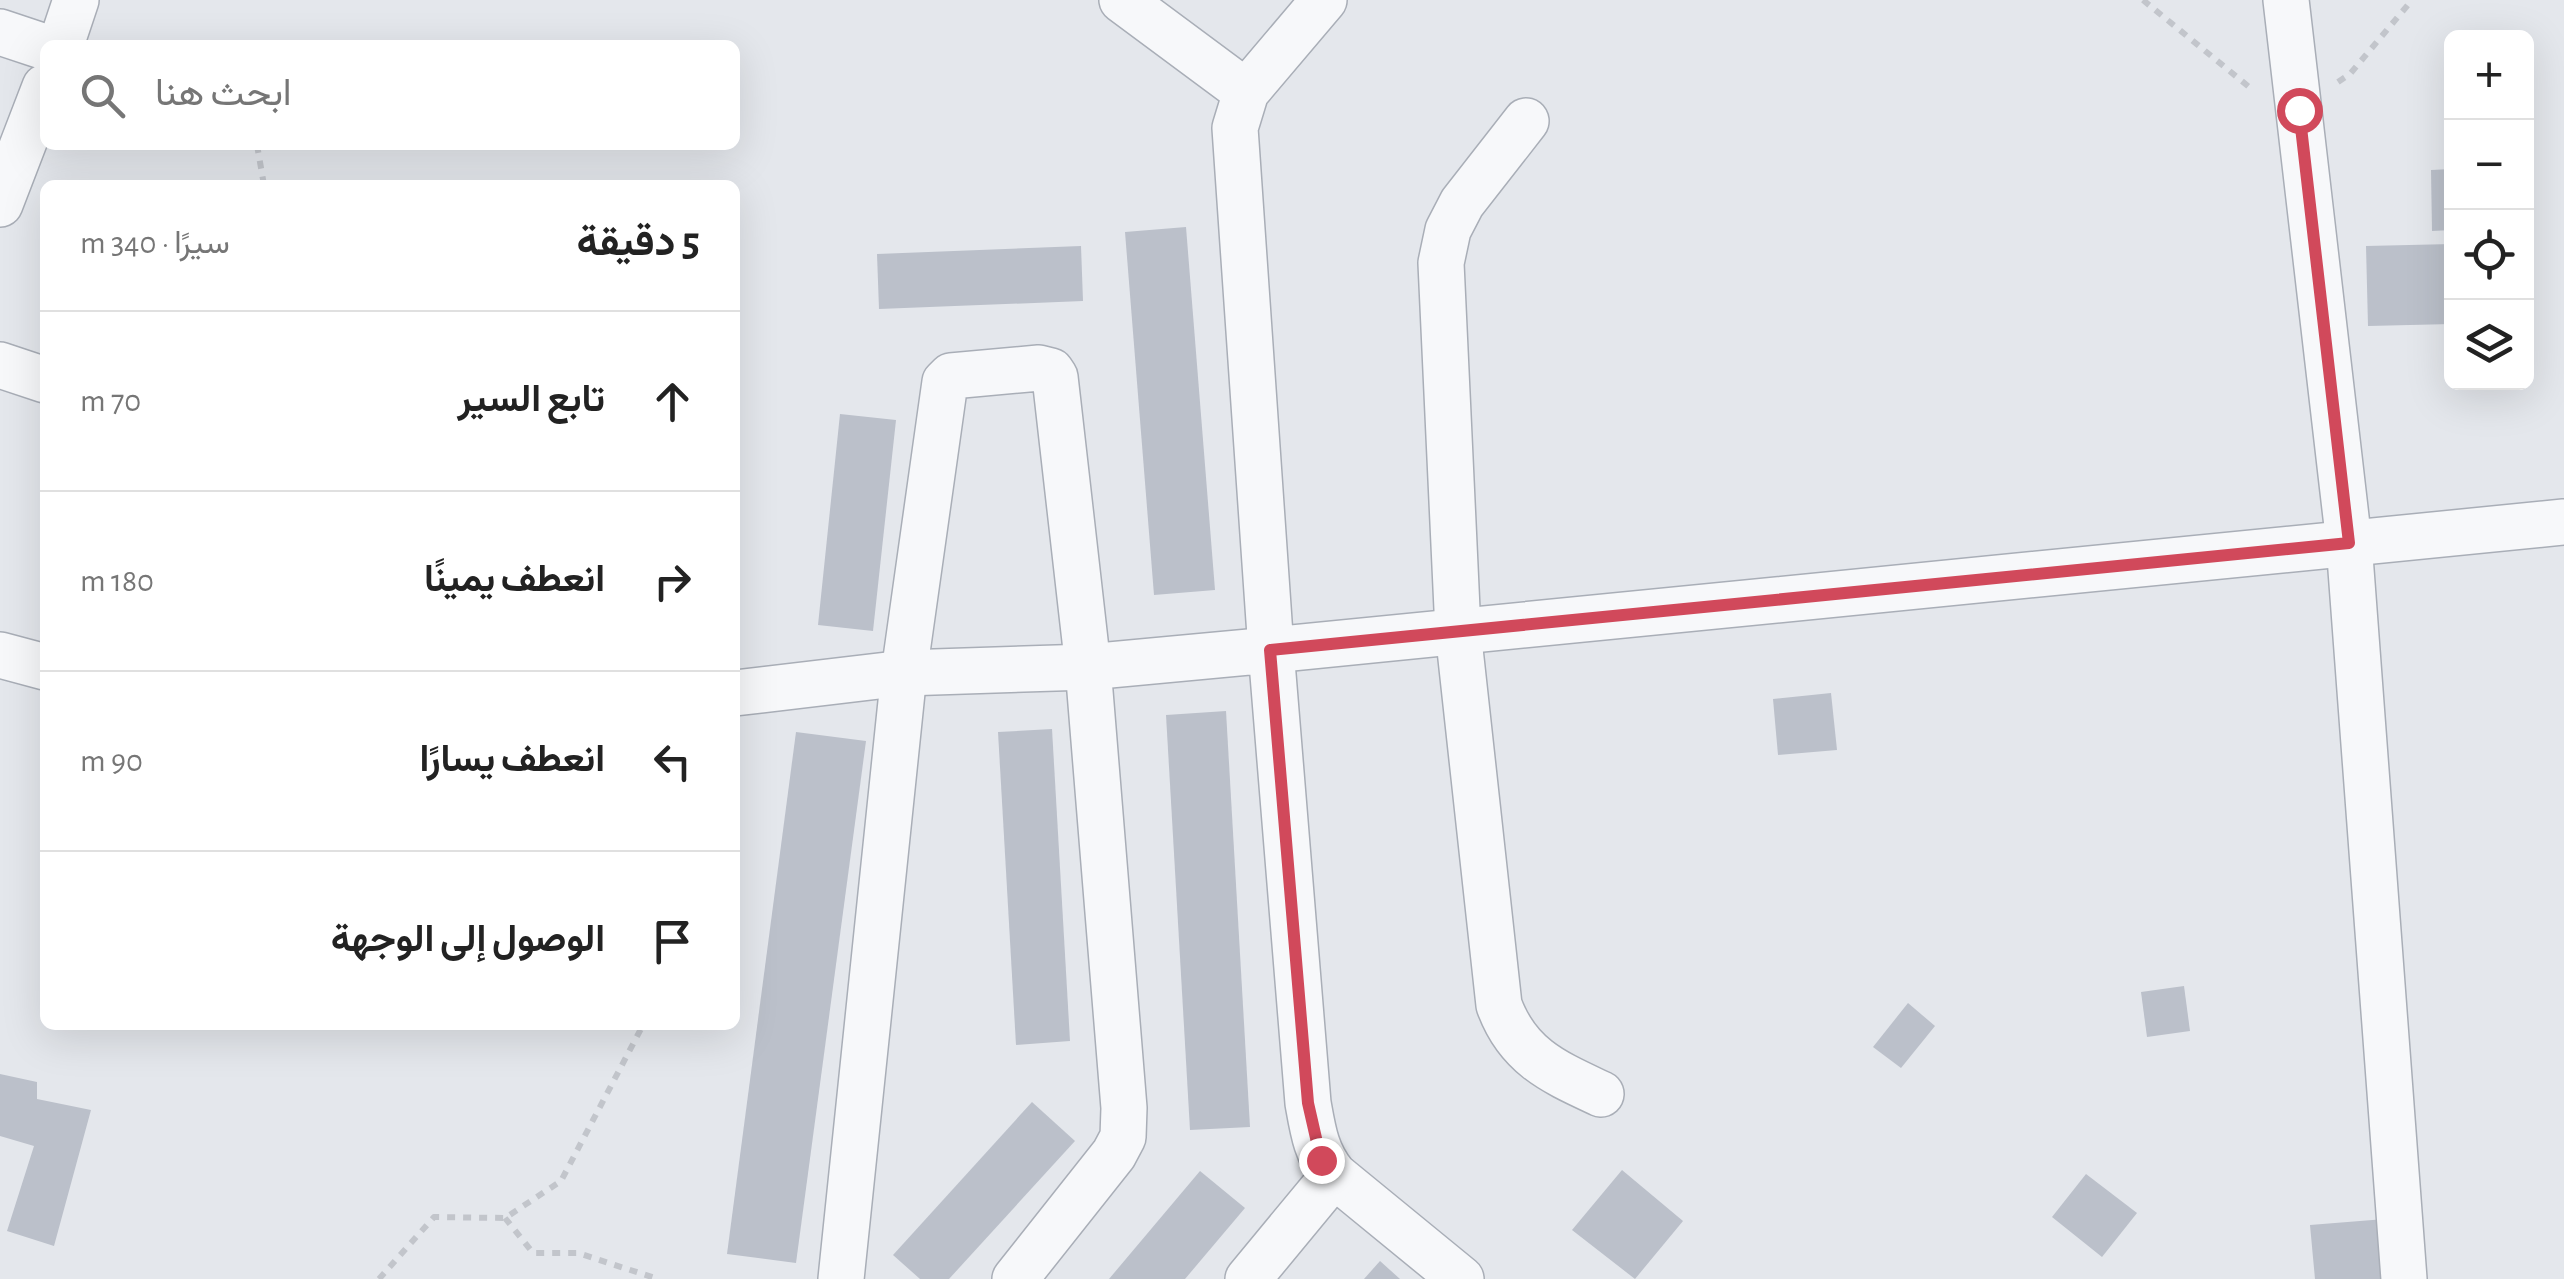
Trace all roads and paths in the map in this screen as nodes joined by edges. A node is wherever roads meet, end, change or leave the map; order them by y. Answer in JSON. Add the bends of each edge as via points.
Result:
{"nodes":[{"id":1,"x":76,"y":0,"type":"edge"},
{"id":2,"x":1122,"y":0,"type":"edge"},
{"id":3,"x":1324,"y":0,"type":"edge"},
{"id":4,"x":2286,"y":0,"type":"edge"},
{"id":5,"x":0,"y":32,"type":"edge"},
{"id":6,"x":63,"y":40,"type":"edge"},
{"id":7,"x":40,"y":45,"type":"edge"},
{"id":8,"x":1246,"y":92,"type":"junction"},
{"id":9,"x":40,"y":100,"type":"edge"},
{"id":10,"x":1526,"y":121,"type":"dead end"},
{"id":11,"x":258,"y":150,"type":"edge"},
{"id":12,"x":263,"y":180,"type":"edge"},
{"id":13,"x":0,"y":204,"type":"edge"},
{"id":14,"x":0,"y":365,"type":"edge"},
{"id":15,"x":40,"y":378,"type":"edge"},
{"id":16,"x":2564,"y":522,"type":"edge"},
{"id":17,"x":2349,"y":543,"type":"junction"},
{"id":18,"x":1458,"y":630,"type":"junction"},
{"id":19,"x":1270,"y":650,"type":"junction"},
{"id":20,"x":0,"y":655,"type":"edge"},
{"id":21,"x":40,"y":666,"type":"edge"},
{"id":22,"x":1088,"y":667,"type":"junction"},
{"id":23,"x":904,"y":672,"type":"junction"},
{"id":24,"x":740,"y":692,"type":"edge"},
{"id":25,"x":640,"y":1030,"type":"edge"},
{"id":26,"x":1601,"y":1094,"type":"dead end"},
{"id":27,"x":1334,"y":1175,"type":"junction"},
{"id":28,"x":504,"y":1218,"type":"junction"},
{"id":29,"x":379,"y":1279,"type":"edge"},
{"id":30,"x":658,"y":1279,"type":"edge"},
{"id":31,"x":841,"y":1279,"type":"edge"},
{"id":32,"x":1015,"y":1279,"type":"edge"},
{"id":33,"x":1248,"y":1279,"type":"edge"},
{"id":34,"x":1461,"y":1279,"type":"edge"},
{"id":35,"x":2404,"y":1279,"type":"edge"}],
"edges":[{"from":1,"to":6,"type":"street"},
{"from":2,"to":8,"type":"street"},
{"from":3,"to":8,"type":"street"},
{"from":4,"to":17,"type":"street"},
{"from":5,"to":7,"type":"street"},
{"from":8,"to":19,"type":"street","via":[[1235,128]]},
{"from":9,"to":13,"type":"street"},
{"from":10,"to":18,"type":"street","via":[[1462,203],[1441,263]]},
{"from":11,"to":12,"type":"path"},
{"from":14,"to":15,"type":"street"},
{"from":16,"to":17,"type":"street"},
{"from":17,"to":18,"type":"street"},
{"from":17,"to":35,"type":"street"},
{"from":18,"to":19,"type":"street"},
{"from":18,"to":26,"type":"street","via":[[1499,1005],[1507,1028],[1528,1052]]},
{"from":19,"to":22,"type":"street"},
{"from":19,"to":27,"type":"street","via":[[1308,1103],[1321,1160]]},
{"from":20,"to":21,"type":"street"},
{"from":22,"to":23,"type":"street"},
{"from":22,"to":23,"type":"street","via":[[1054,376],[1040,368],[951,376],[946,382]]},
{"from":22,"to":32,"type":"street","via":[[1123,1136]]},
{"from":23,"to":24,"type":"street"},
{"from":23,"to":31,"type":"street"},
{"from":25,"to":28,"type":"path","via":[[561,1180]]},
{"from":27,"to":33,"type":"street"},
{"from":27,"to":34,"type":"street"},
{"from":28,"to":29,"type":"path","via":[[434,1217]]},
{"from":28,"to":30,"type":"path","via":[[533,1253],[578,1254]]}]}
